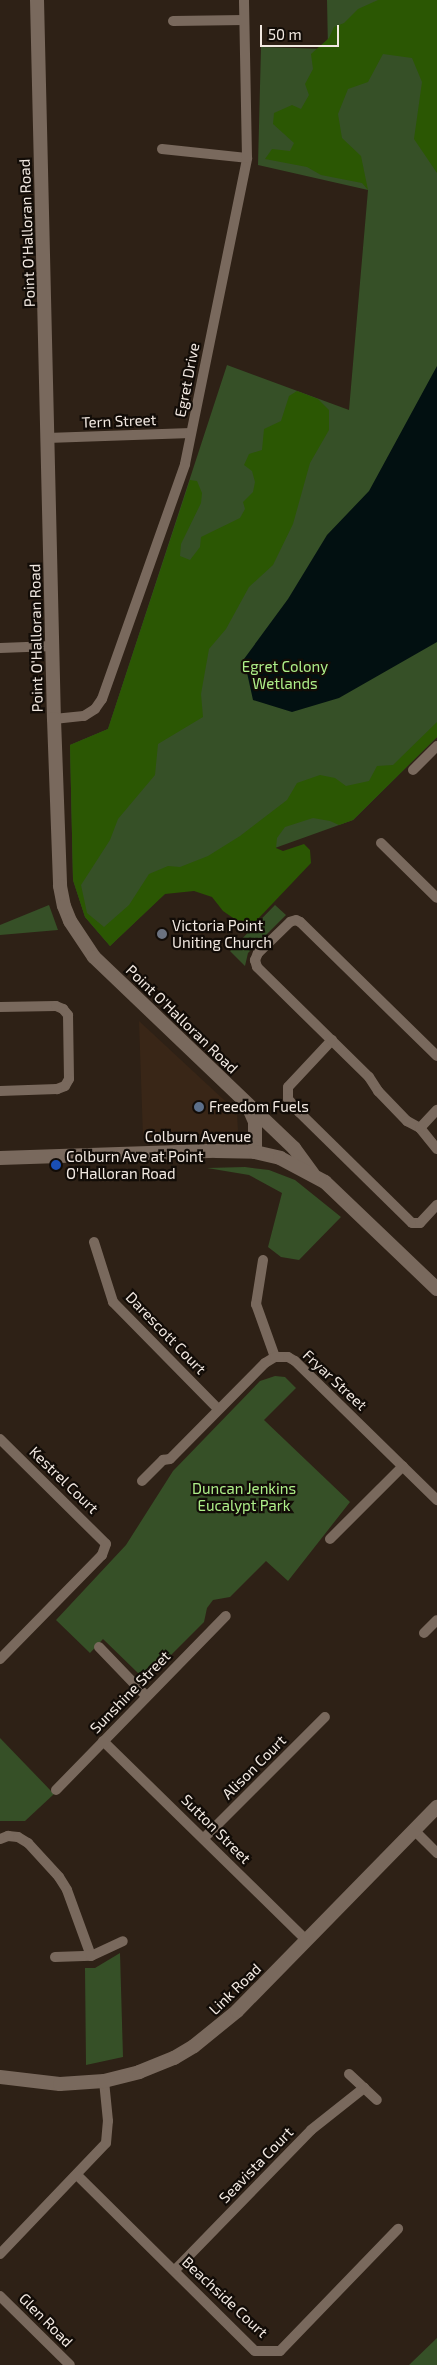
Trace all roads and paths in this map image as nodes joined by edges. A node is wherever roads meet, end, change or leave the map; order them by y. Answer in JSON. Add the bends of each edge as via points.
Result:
{"nodes":[{"id":1,"x":37,"y":0,"type":"edge"},
{"id":2,"x":244,"y":0,"type":"edge"},
{"id":3,"x":244,"y":20,"type":"junction"},
{"id":4,"x":173,"y":21,"type":"dead end"},
{"id":5,"x":162,"y":149,"type":"dead end"},
{"id":6,"x":247,"y":158,"type":"junction"},
{"id":7,"x":192,"y":433,"type":"junction"},
{"id":8,"x":47,"y":438,"type":"junction"},
{"id":9,"x":53,"y":646,"type":"junction"},
{"id":10,"x":0,"y":648,"type":"edge"},
{"id":11,"x":54,"y":720,"type":"junction"},
{"id":12,"x":437,"y":746,"type":"edge"},
{"id":13,"x":413,"y":770,"type":"dead end"},
{"id":14,"x":380,"y":843,"type":"dead end"},
{"id":15,"x":437,"y":898,"type":"edge"},
{"id":16,"x":0,"y":1008,"type":"edge"},
{"id":17,"x":332,"y":1040,"type":"junction"},
{"id":18,"x":437,"y":1056,"type":"edge"},
{"id":19,"x":0,"y":1091,"type":"edge"},
{"id":20,"x":248,"y":1106,"type":"junction"},
{"id":21,"x":437,"y":1110,"type":"edge"},
{"id":22,"x":420,"y":1128,"type":"junction"},
{"id":23,"x":437,"y":1150,"type":"edge"},
{"id":24,"x":255,"y":1152,"type":"junction"},
{"id":25,"x":0,"y":1158,"type":"edge"},
{"id":26,"x":313,"y":1174,"type":"junction"},
{"id":27,"x":437,"y":1205,"type":"edge"},
{"id":28,"x":94,"y":1242,"type":"dead end"},
{"id":29,"x":263,"y":1260,"type":"dead end"},
{"id":30,"x":437,"y":1289,"type":"edge"},
{"id":31,"x":275,"y":1357,"type":"junction"},
{"id":32,"x":218,"y":1409,"type":"junction"},
{"id":33,"x":0,"y":1438,"type":"edge"},
{"id":34,"x":403,"y":1466,"type":"junction"},
{"id":35,"x":142,"y":1481,"type":"dead end"},
{"id":36,"x":437,"y":1500,"type":"edge"},
{"id":37,"x":330,"y":1538,"type":"dead end"},
{"id":38,"x":226,"y":1616,"type":"dead end"},
{"id":39,"x":437,"y":1620,"type":"edge"},
{"id":40,"x":424,"y":1633,"type":"dead end"},
{"id":41,"x":99,"y":1647,"type":"dead end"},
{"id":42,"x":2,"y":1652,"type":"edge"},
{"id":43,"x":146,"y":1696,"type":"junction"},
{"id":44,"x":325,"y":1717,"type":"dead end"},
{"id":45,"x":103,"y":1741,"type":"junction"},
{"id":46,"x":56,"y":1790,"type":"dead end"},
{"id":47,"x":437,"y":1806,"type":"edge"},
{"id":48,"x":414,"y":1830,"type":"junction"},
{"id":49,"x":204,"y":1838,"type":"junction"},
{"id":50,"x":0,"y":1839,"type":"edge"},
{"id":51,"x":437,"y":1853,"type":"edge"},
{"id":52,"x":306,"y":1940,"type":"junction"},
{"id":53,"x":123,"y":1941,"type":"dead end"},
{"id":54,"x":91,"y":1956,"type":"junction"},
{"id":55,"x":55,"y":1957,"type":"dead end"},
{"id":56,"x":349,"y":2074,"type":"dead end"},
{"id":57,"x":0,"y":2076,"type":"edge"},
{"id":58,"x":104,"y":2081,"type":"junction"},
{"id":59,"x":364,"y":2088,"type":"junction"},
{"id":60,"x":377,"y":2100,"type":"dead end"},
{"id":61,"x":77,"y":2175,"type":"junction"},
{"id":62,"x":398,"y":2229,"type":"dead end"},
{"id":63,"x":0,"y":2254,"type":"edge"},
{"id":64,"x":175,"y":2270,"type":"junction"},
{"id":65,"x":0,"y":2296,"type":"edge"},
{"id":66,"x":70,"y":2365,"type":"edge"}],
"edges":[{"from":1,"to":8,"type":"street","name":"Point O'Halloran Road"},
{"from":2,"to":3,"type":"street","name":"Egret Drive"},
{"from":3,"to":4,"type":"street"},
{"from":3,"to":6,"type":"street","name":"Egret Drive"},
{"from":5,"to":6,"type":"street"},
{"from":6,"to":7,"type":"street","name":"Egret Drive"},
{"from":7,"to":8,"type":"street","name":"Tern Street"},
{"from":7,"to":11,"type":"street","name":"Egret Drive","via":[[185,464],[102,699],[84,716]]},
{"from":8,"to":9,"type":"street","name":"Point O'Halloran Road"},
{"from":9,"to":10,"type":"street"},
{"from":9,"to":11,"type":"street","name":"Point O'Halloran Road"},
{"from":11,"to":20,"type":"street","name":"Point O'Halloran Road","via":[[60,886],[70,921],[94,957]]},
{"from":12,"to":13,"type":"street"},
{"from":14,"to":15,"type":"street"},
{"from":16,"to":19,"type":"street","via":[[56,1006],[63,1009],[68,1015],[69,1079],[65,1086],[57,1089]]},
{"from":17,"to":18,"type":"street","via":[[257,967],[258,953],[296,920]]},
{"from":17,"to":22,"type":"street","via":[[407,1121]]},
{"from":17,"to":27,"type":"street","via":[[288,1087],[288,1099],[412,1223],[420,1223]]},
{"from":20,"to":24,"type":"street","via":[[255,1122]]},
{"from":20,"to":26,"type":"street","name":"Point O'Halloran Road","via":[[294,1148]]},
{"from":21,"to":22,"type":"street"},
{"from":22,"to":23,"type":"street"},
{"from":24,"to":25,"type":"street","name":"Colburn Avenue"},
{"from":24,"to":26,"type":"street","name":"Colburn Avenue","via":[[280,1158]]},
{"from":26,"to":30,"type":"street","name":"Colburn Avenue"},
{"from":28,"to":32,"type":"street","name":"Darescott Court","via":[[113,1302]]},
{"from":29,"to":31,"type":"street","via":[[256,1304]]},
{"from":31,"to":32,"type":"street","via":[[265,1362]]},
{"from":31,"to":34,"type":"street","name":"Fryar Street","via":[[288,1357],[295,1361]]},
{"from":32,"to":35,"type":"street","via":[[170,1459],[163,1460]]},
{"from":33,"to":42,"type":"street","name":"Kestrel Court","via":[[106,1544],[102,1556]]},
{"from":34,"to":36,"type":"street","name":"Fryar Street"},
{"from":34,"to":37,"type":"street"},
{"from":38,"to":43,"type":"street","name":"Sunshine Street"},
{"from":39,"to":40,"type":"street"},
{"from":41,"to":43,"type":"street"},
{"from":43,"to":45,"type":"street","name":"Sunshine Street"},
{"from":44,"to":49,"type":"street","name":"Alison Court"},
{"from":45,"to":46,"type":"street","name":"Sunshine Street"},
{"from":45,"to":49,"type":"street","name":"Sutton Street"},
{"from":47,"to":48,"type":"street","name":"Link Road"},
{"from":48,"to":51,"type":"street"},
{"from":48,"to":52,"type":"street","name":"Link Road"},
{"from":49,"to":52,"type":"street","name":"Sutton Street"},
{"from":50,"to":54,"type":"street","via":[[18,1837],[28,1843],[59,1877]]},
{"from":52,"to":58,"type":"street","name":"Link Road","via":[[237,2011],[194,2046],[139,2072]]},
{"from":53,"to":54,"type":"street"},
{"from":54,"to":55,"type":"street"},
{"from":56,"to":59,"type":"street"},
{"from":57,"to":58,"type":"street","name":"Link Road","via":[[60,2084]]},
{"from":58,"to":61,"type":"street","via":[[108,2121],[106,2143]]},
{"from":59,"to":60,"type":"street"},
{"from":59,"to":64,"type":"street","name":"Seavista Court","via":[[311,2130]]},
{"from":61,"to":63,"type":"street"},
{"from":61,"to":64,"type":"street","name":"Beachside Court"},
{"from":62,"to":64,"type":"street","name":"Beachside Court","via":[[280,2351],[255,2351]]},
{"from":65,"to":66,"type":"street","name":"Glen Road"}]}
